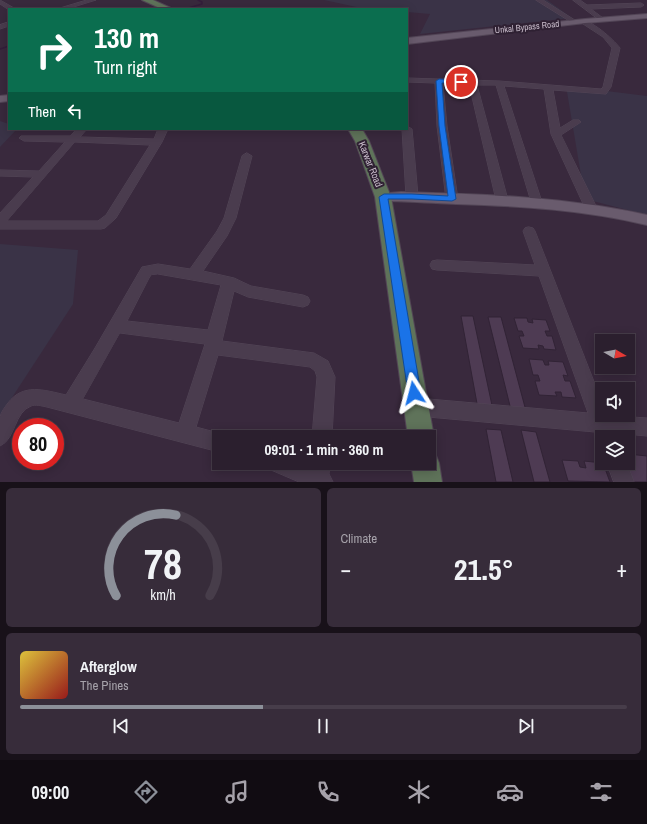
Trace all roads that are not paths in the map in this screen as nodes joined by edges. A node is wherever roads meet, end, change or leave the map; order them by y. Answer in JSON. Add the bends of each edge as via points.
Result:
{"nodes":[{"id":1,"x":93,"y":0,"type":"edge"},
{"id":2,"x":146,"y":0,"type":"edge"},
{"id":3,"x":539,"y":0,"type":"edge"},
{"id":4,"x":576,"y":0,"type":"edge"},
{"id":5,"x":627,"y":0,"type":"edge"},
{"id":6,"x":0,"y":2,"type":"edge"},
{"id":7,"x":644,"y":5,"type":"edge"},
{"id":8,"x":62,"y":6,"type":"edge"},
{"id":9,"x":587,"y":7,"type":"junction"},
{"id":10,"x":10,"y":8,"type":"edge"},
{"id":11,"x":166,"y":8,"type":"edge"},
{"id":12,"x":647,"y":16,"type":"edge"},
{"id":13,"x":601,"y":19,"type":"junction"},
{"id":14,"x":578,"y":21,"type":"junction"},
{"id":15,"x":408,"y":41,"type":"edge"},
{"id":16,"x":408,"y":80,"type":"edge"},
{"id":17,"x":439,"y":81,"type":"junction"},
{"id":18,"x":472,"y":82,"type":"junction"},
{"id":19,"x":499,"y":83,"type":"junction"},
{"id":20,"x":548,"y":87,"type":"junction"},
{"id":21,"x":576,"y":122,"type":"dead end"},
{"id":22,"x":81,"y":130,"type":"edge"},
{"id":23,"x":163,"y":130,"type":"edge"},
{"id":24,"x":356,"y":130,"type":"edge"},
{"id":25,"x":407,"y":130,"type":"edge"},
{"id":26,"x":556,"y":134,"type":"junction"},
{"id":27,"x":24,"y":138,"type":"dead end"},
{"id":28,"x":73,"y":140,"type":"junction"},
{"id":29,"x":157,"y":142,"type":"junction"},
{"id":30,"x":247,"y":156,"type":"dead end"},
{"id":31,"x":0,"y":173,"type":"edge"},
{"id":32,"x":42,"y":174,"type":"junction"},
{"id":33,"x":412,"y":196,"type":"junction"},
{"id":34,"x":384,"y":197,"type":"junction"},
{"id":35,"x":452,"y":199,"type":"junction"},
{"id":36,"x":502,"y":200,"type":"junction"},
{"id":37,"x":536,"y":202,"type":"junction"},
{"id":38,"x":591,"y":208,"type":"junction"},
{"id":39,"x":647,"y":220,"type":"edge"},
{"id":40,"x":0,"y":221,"type":"edge"},
{"id":41,"x":0,"y":225,"type":"edge"},
{"id":42,"x":529,"y":231,"type":"dead end"},
{"id":43,"x":437,"y":265,"type":"dead end"},
{"id":44,"x":544,"y":271,"type":"junction"},
{"id":45,"x":193,"y":275,"type":"junction"},
{"id":46,"x":229,"y":282,"type":"junction"},
{"id":47,"x":303,"y":301,"type":"dead end"},
{"id":48,"x":116,"y":326,"type":"junction"},
{"id":49,"x":213,"y":343,"type":"junction"},
{"id":50,"x":70,"y":404,"type":"junction"},
{"id":51,"x":417,"y":407,"type":"junction"},
{"id":52,"x":647,"y":427,"type":"edge"},
{"id":53,"x":322,"y":430,"type":"edge"},
{"id":54,"x":420,"y":430,"type":"edge"},
{"id":55,"x":603,"y":430,"type":"edge"},
{"id":56,"x":185,"y":433,"type":"junction"},
{"id":57,"x":0,"y":436,"type":"edge"},
{"id":58,"x":212,"y":440,"type":"edge"},
{"id":59,"x":303,"y":470,"type":"edge"},
{"id":60,"x":426,"y":470,"type":"edge"},
{"id":61,"x":619,"y":470,"type":"edge"},
{"id":62,"x":321,"y":475,"type":"edge"},
{"id":63,"x":428,"y":482,"type":"edge"},
{"id":64,"x":624,"y":482,"type":"edge"}],
"edges":[{"from":1,"to":8,"type":"street"},
{"from":2,"to":11,"type":"highway"},
{"from":3,"to":14,"type":"street"},
{"from":4,"to":9,"type":"street"},
{"from":5,"to":7,"type":"street"},
{"from":6,"to":10,"type":"street"},
{"from":7,"to":9,"type":"street"},
{"from":9,"to":13,"type":"street"},
{"from":12,"to":13,"type":"main road","name":"Unkal Bypass Road"},
{"from":13,"to":14,"type":"main road","name":"Unkal Bypass Road"},
{"from":14,"to":15,"type":"main road","name":"Unkal Bypass Road"},
{"from":14,"to":20,"type":"street","via":[[605,35],[616,48],[606,90],[599,92]]},
{"from":16,"to":17,"type":"street"},
{"from":17,"to":18,"type":"street"},
{"from":17,"to":35,"type":"street"},
{"from":18,"to":19,"type":"street"},
{"from":18,"to":36,"type":"street"},
{"from":19,"to":20,"type":"street"},
{"from":19,"to":37,"type":"street"},
{"from":20,"to":26,"type":"street"},
{"from":21,"to":26,"type":"street"},
{"from":22,"to":28,"type":"street"},
{"from":23,"to":29,"type":"street"},
{"from":24,"to":34,"type":"highway","name":"Karwar Road"},
{"from":25,"to":33,"type":"street"},
{"from":26,"to":38,"type":"street"},
{"from":27,"to":28,"type":"street"},
{"from":28,"to":29,"type":"street"},
{"from":28,"to":32,"type":"street"},
{"from":29,"to":41,"type":"street","via":[[119,206],[101,225]]},
{"from":30,"to":45,"type":"street","via":[[230,218]]},
{"from":31,"to":32,"type":"street"},
{"from":32,"to":40,"type":"street"},
{"from":33,"to":34,"type":"main road"},
{"from":33,"to":35,"type":"main road"},
{"from":34,"to":51,"type":"highway","name":"Karwar Road"},
{"from":35,"to":36,"type":"main road"},
{"from":36,"to":37,"type":"main road"},
{"from":37,"to":38,"type":"main road"},
{"from":38,"to":39,"type":"main road"},
{"from":42,"to":44,"type":"street"},
{"from":43,"to":44,"type":"street"},
{"from":44,"to":55,"type":"street"},
{"from":45,"to":46,"type":"street"},
{"from":45,"to":48,"type":"street","via":[[148,271]]},
{"from":46,"to":47,"type":"street","via":[[248,290]]},
{"from":46,"to":49,"type":"street"},
{"from":48,"to":49,"type":"street"},
{"from":48,"to":50,"type":"street"},
{"from":49,"to":53,"type":"street","via":[[314,360],[322,366],[326,377]]},
{"from":49,"to":56,"type":"street"},
{"from":50,"to":56,"type":"street"},
{"from":50,"to":57,"type":"street","via":[[32,397],[27,399],[16,408]]},
{"from":51,"to":54,"type":"highway","name":"Karwar Road"},
{"from":51,"to":55,"type":"street"},
{"from":52,"to":55,"type":"street"},
{"from":56,"to":58,"type":"street"},
{"from":59,"to":62,"type":"street"},
{"from":60,"to":63,"type":"highway"},
{"from":61,"to":64,"type":"street"}]}
